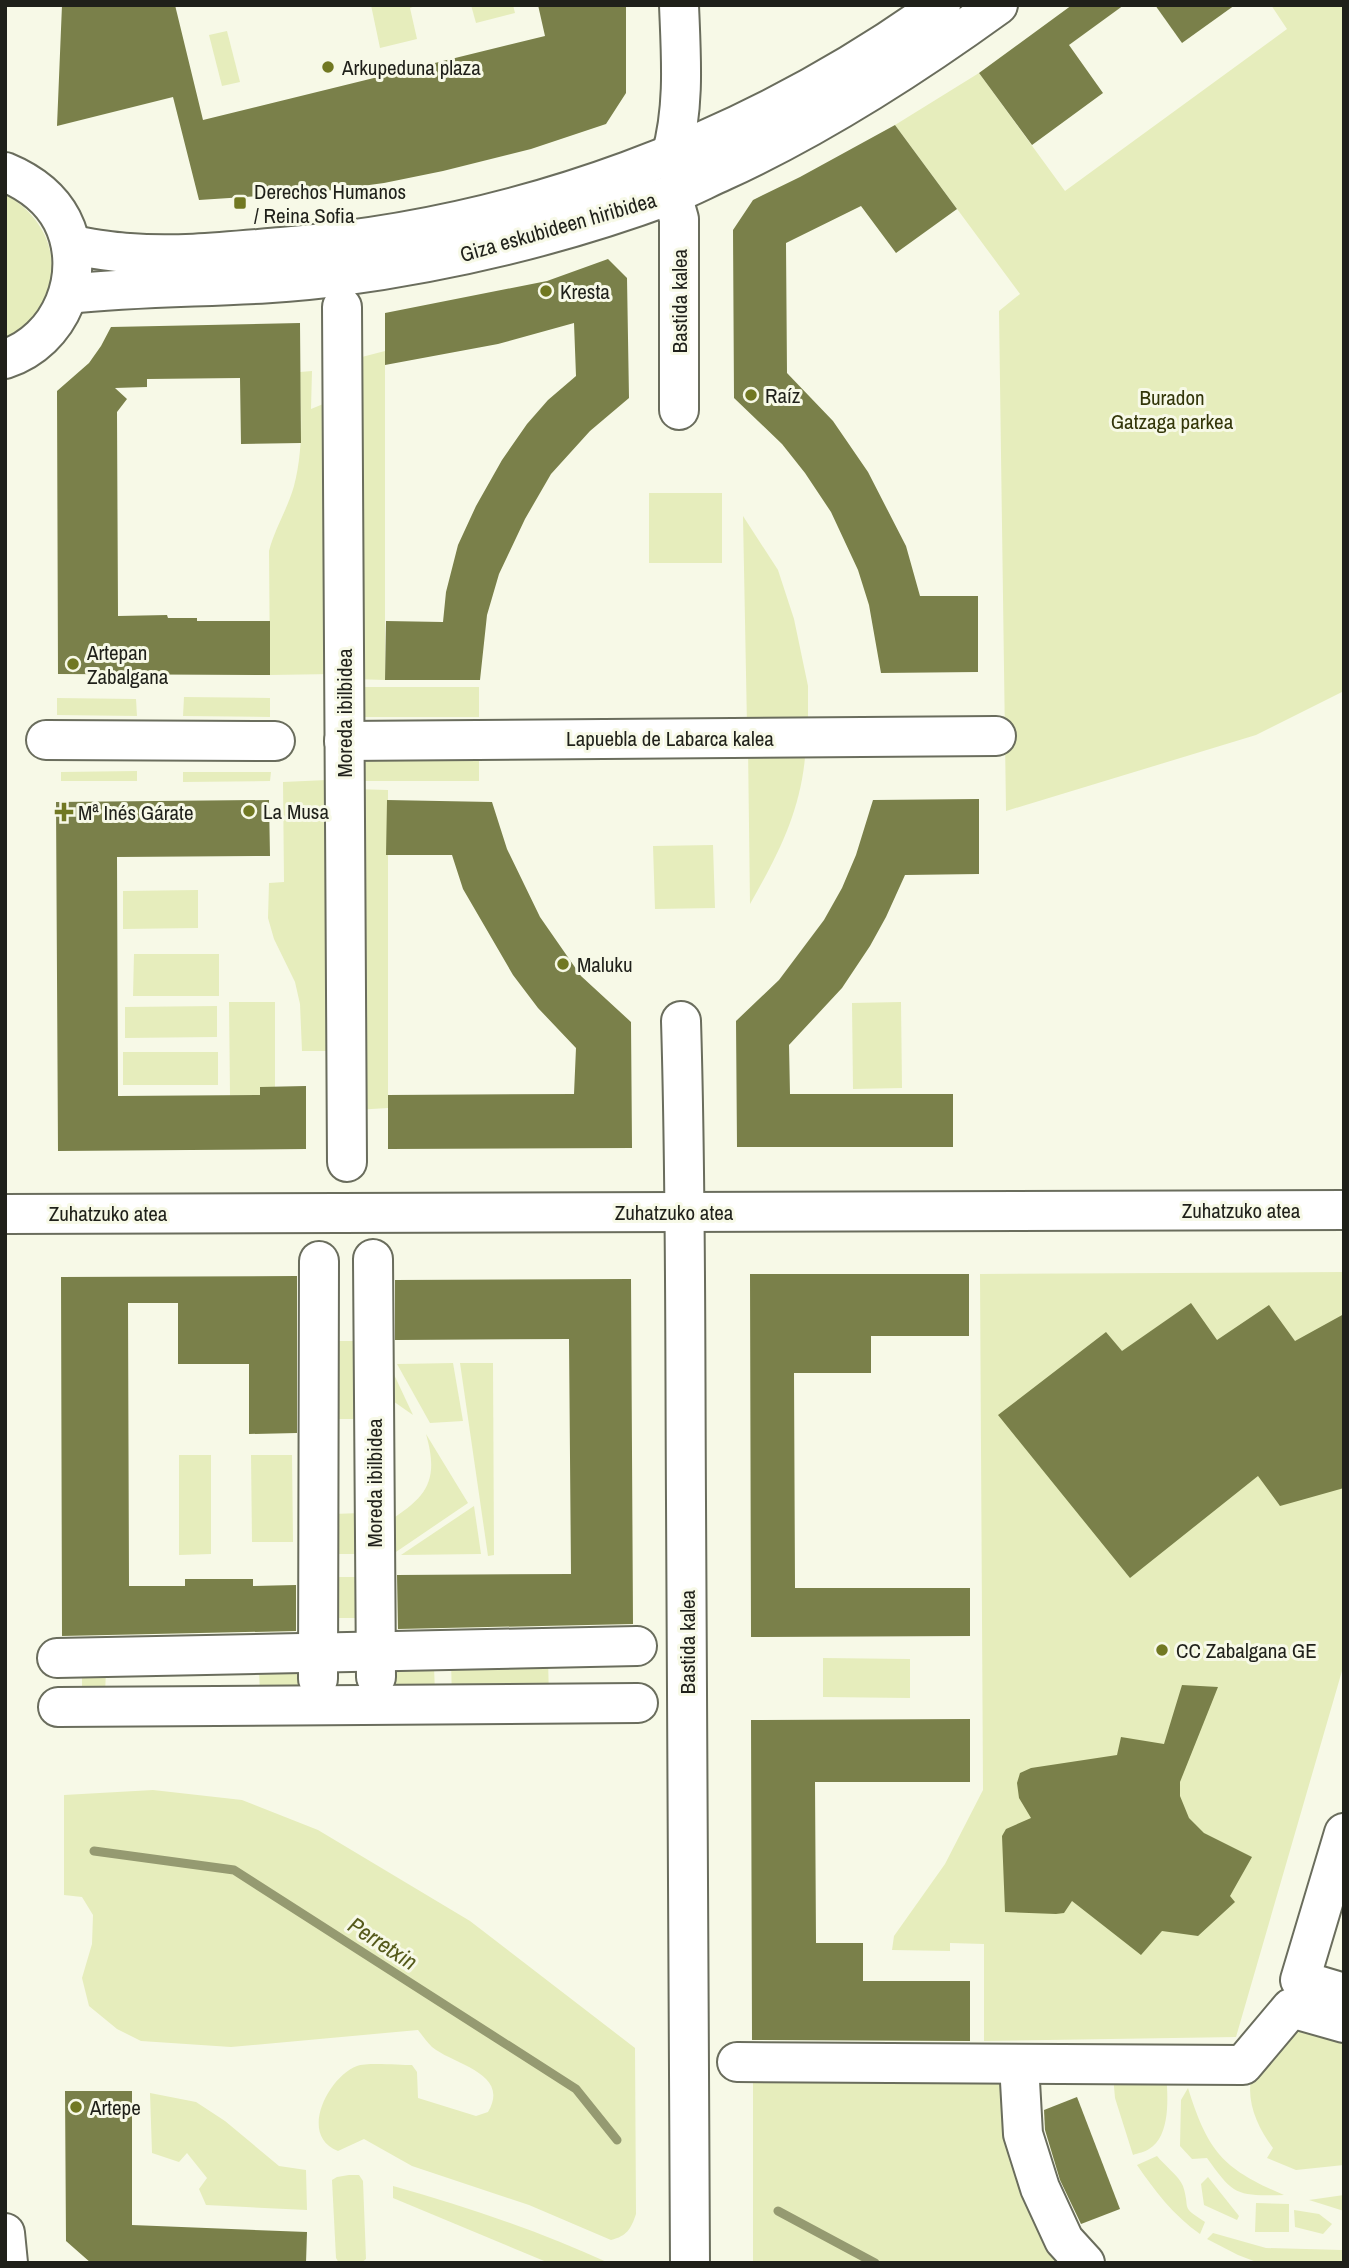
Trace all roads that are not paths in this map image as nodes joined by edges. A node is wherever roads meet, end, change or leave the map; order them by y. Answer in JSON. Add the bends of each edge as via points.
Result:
{"nodes":[{"id":1,"x":680,"y":5,"type":"edge"},
{"id":2,"x":941,"y":5,"type":"edge"},
{"id":3,"x":998,"y":5,"type":"edge"},
{"id":4,"x":671,"y":156,"type":"junction"},
{"id":5,"x":5,"y":172,"type":"edge"},
{"id":6,"x":672,"y":194,"type":"junction"},
{"id":7,"x":71,"y":245,"type":"junction"},
{"id":8,"x":69,"y":294,"type":"junction"},
{"id":9,"x":342,"y":307,"type":"dead end"},
{"id":10,"x":6,"y":364,"type":"edge"},
{"id":11,"x":679,"y":410,"type":"dead end"},
{"id":12,"x":996,"y":736,"type":"dead end"},
{"id":13,"x":46,"y":740,"type":"dead end"},
{"id":14,"x":275,"y":741,"type":"dead end"},
{"id":15,"x":344,"y":741,"type":"junction"},
{"id":16,"x":681,"y":1021,"type":"dead end"},
{"id":17,"x":346,"y":1162,"type":"dead end"},
{"id":18,"x":1344,"y":1210,"type":"edge"},
{"id":19,"x":684,"y":1211,"type":"junction"},
{"id":20,"x":5,"y":1214,"type":"edge"},
{"id":21,"x":373,"y":1259,"type":"dead end"},
{"id":22,"x":319,"y":1261,"type":"dead end"},
{"id":23,"x":637,"y":1646,"type":"dead end"},
{"id":24,"x":376,"y":1651,"type":"junction"},
{"id":25,"x":318,"y":1652,"type":"junction"},
{"id":26,"x":57,"y":1658,"type":"dead end"},
{"id":27,"x":638,"y":1703,"type":"dead end"},
{"id":28,"x":318,"y":1706,"type":"junction"},
{"id":29,"x":376,"y":1706,"type":"junction"},
{"id":30,"x":58,"y":1707,"type":"dead end"},
{"id":31,"x":1344,"y":1833,"type":"edge"},
{"id":32,"x":1344,"y":1993,"type":"edge"},
{"id":33,"x":1344,"y":2023,"type":"edge"},
{"id":34,"x":737,"y":2062,"type":"dead end"},
{"id":35,"x":1019,"y":2064,"type":"junction"},
{"id":36,"x":5,"y":2233,"type":"edge"},
{"id":37,"x":8,"y":2263,"type":"edge"},
{"id":38,"x":690,"y":2263,"type":"edge"},
{"id":39,"x":1085,"y":2263,"type":"edge"}],
"edges":[{"from":1,"to":4,"type":"street","via":[[679,129]]},
{"from":2,"to":4,"type":"street","name":"Giza eskubideen hiribidea","via":[[815,85]]},
{"from":3,"to":6,"type":"street","name":"Giza eskubideen hiribidea","via":[[897,76],[822,121]]},
{"from":4,"to":7,"type":"street","name":"Giza eskubideen hiribidea","via":[[530,203],[418,230],[342,242],[217,252],[129,253]]},
{"from":5,"to":7,"type":"street","via":[[27,181],[47,199],[62,220]]},
{"from":6,"to":8,"type":"street","name":"Giza eskubideen hiribidea","via":[[458,256],[355,274],[250,286]]},
{"from":6,"to":11,"type":"street","name":"Bastida kalea","via":[[679,219]]},
{"from":7,"to":8,"type":"street"},
{"from":8,"to":10,"type":"street","via":[[49,329]]},
{"from":9,"to":15,"type":"street","name":"Moreda ibilbidea"},
{"from":12,"to":15,"type":"street","name":"Lapuebla de Labarca kalea"},
{"from":13,"to":14,"type":"street"},
{"from":15,"to":17,"type":"street","name":"Moreda ibilbidea"},
{"from":16,"to":19,"type":"street","name":"Bastida kalea"},
{"from":18,"to":19,"type":"street","name":"Zuhatzuko atea"},
{"from":19,"to":20,"type":"street","name":"Zuhatzuko atea"},
{"from":19,"to":38,"type":"street","name":"Bastida kalea"},
{"from":21,"to":24,"type":"street","name":"Moreda ibilbidea"},
{"from":22,"to":25,"type":"street"},
{"from":23,"to":24,"type":"street"},
{"from":24,"to":25,"type":"street"},
{"from":24,"to":29,"type":"street","name":"Moreda ibilbidea"},
{"from":25,"to":26,"type":"street"},
{"from":25,"to":28,"type":"street"},
{"from":27,"to":29,"type":"street"},
{"from":28,"to":29,"type":"street"},
{"from":28,"to":30,"type":"street"},
{"from":31,"to":32,"type":"street","via":[[1300,1980]]},
{"from":33,"to":35,"type":"street","via":[[1291,2008],[1243,2066]]},
{"from":34,"to":35,"type":"street"},
{"from":35,"to":39,"type":"street","via":[[1023,2134],[1040,2188],[1064,2240]]},
{"from":36,"to":37,"type":"street"}]}
